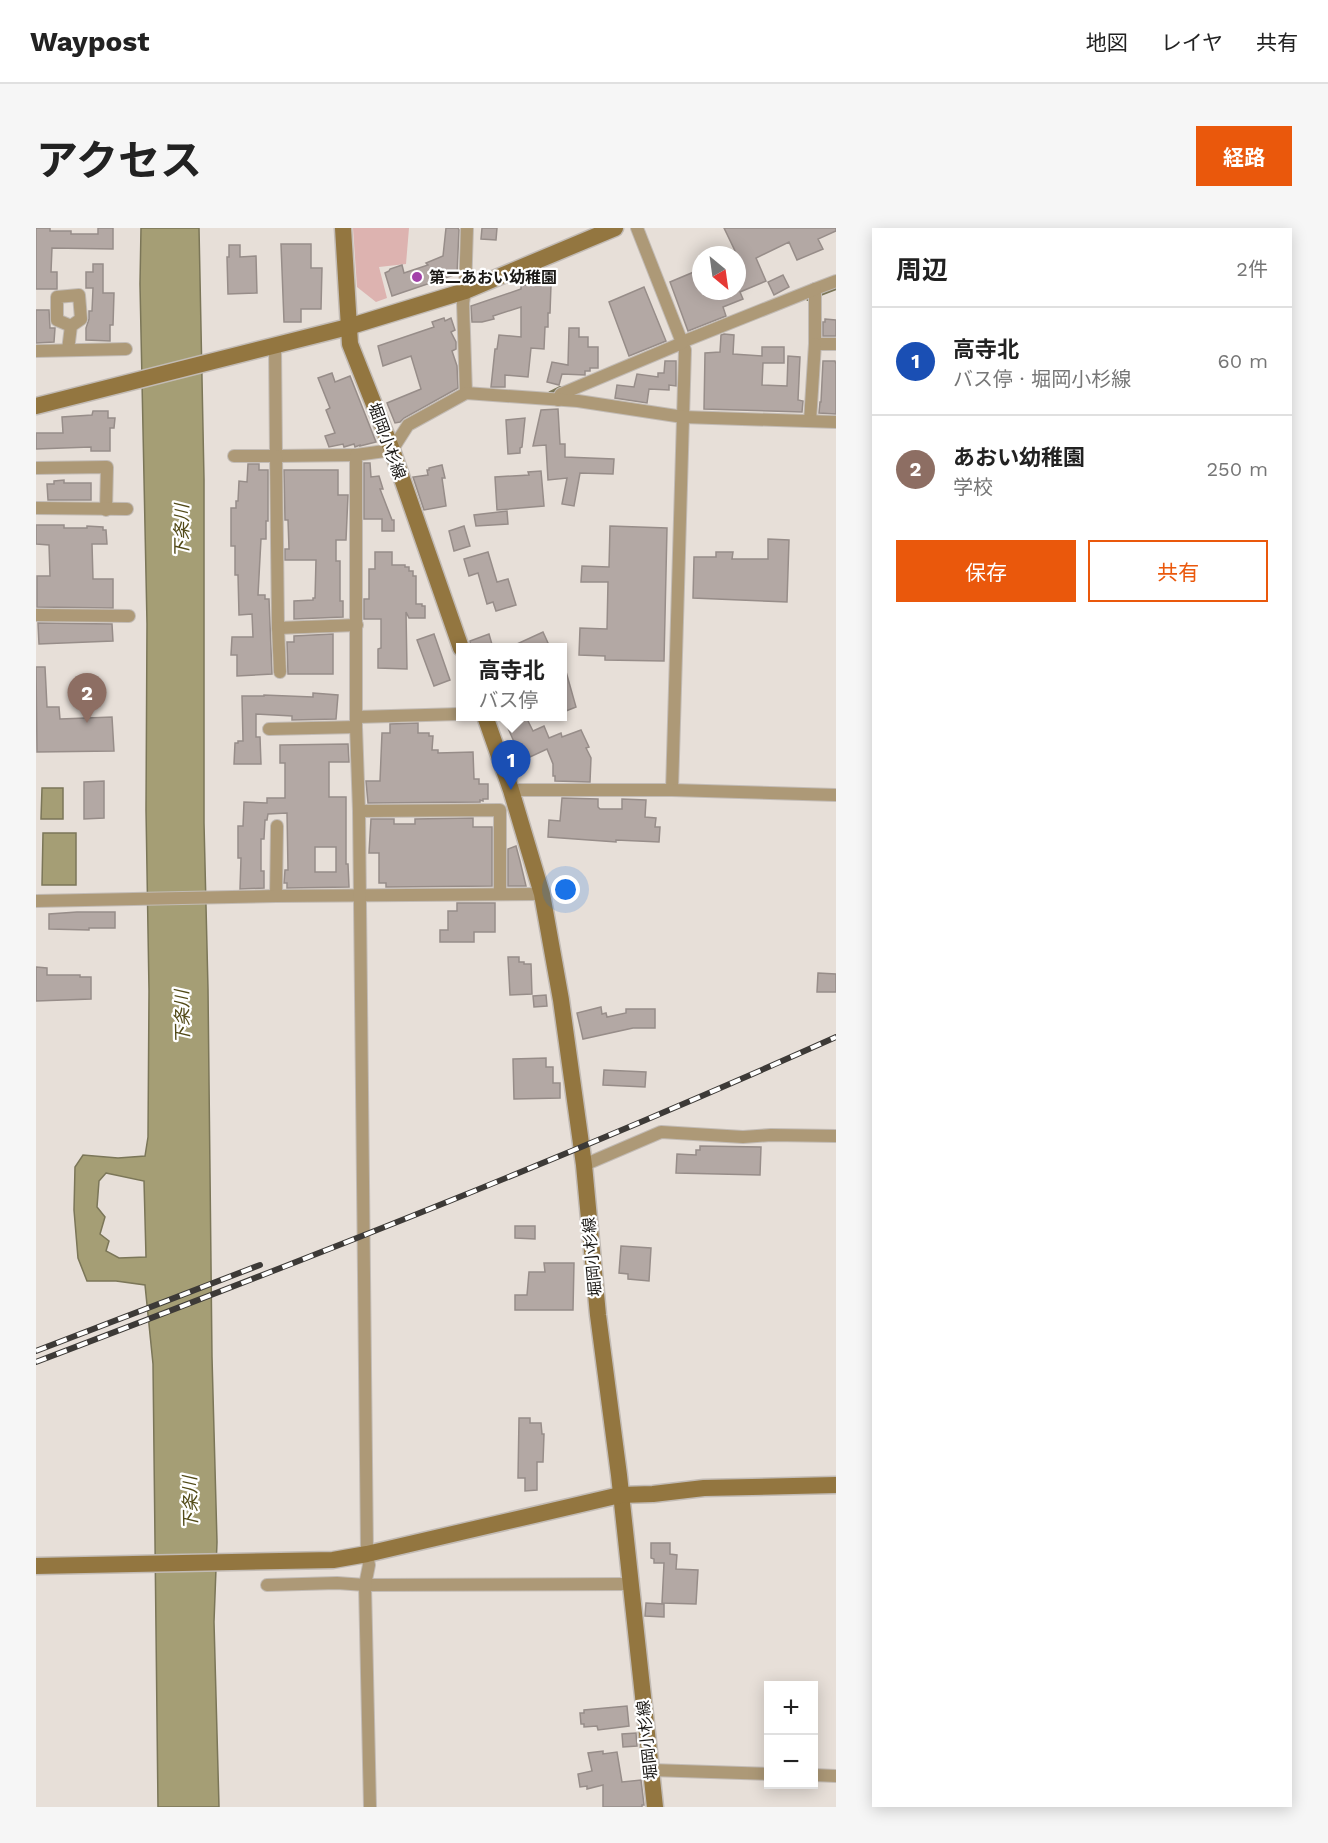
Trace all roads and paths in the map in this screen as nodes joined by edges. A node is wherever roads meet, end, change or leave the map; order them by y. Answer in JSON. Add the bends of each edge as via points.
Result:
{"nodes":[{"id":1,"x":343,"y":228,"type":"edge"},
{"id":2,"x":467,"y":228,"type":"edge"},
{"id":3,"x":615,"y":228,"type":"edge"},
{"id":4,"x":636,"y":228,"type":"edge"},
{"id":5,"x":836,"y":281,"type":"edge"},
{"id":6,"x":815,"y":289,"type":"junction"},
{"id":7,"x":465,"y":291,"type":"junction"},
{"id":8,"x":71,"y":326,"type":"dead end"},
{"id":9,"x":348,"y":327,"type":"junction"},
{"id":10,"x":682,"y":343,"type":"junction"},
{"id":11,"x":815,"y":344,"type":"junction"},
{"id":12,"x":836,"y":344,"type":"edge"},
{"id":13,"x":275,"y":345,"type":"junction"},
{"id":14,"x":126,"y":349,"type":"dead end"},
{"id":15,"x":68,"y":350,"type":"junction"},
{"id":16,"x":36,"y":351,"type":"edge"},
{"id":17,"x":466,"y":393,"type":"junction"},
{"id":18,"x":558,"y":400,"type":"junction"},
{"id":19,"x":36,"y":406,"type":"edge"},
{"id":20,"x":683,"y":417,"type":"junction"},
{"id":21,"x":810,"y":421,"type":"junction"},
{"id":22,"x":836,"y":422,"type":"edge"},
{"id":23,"x":392,"y":450,"type":"junction"},
{"id":24,"x":356,"y":455,"type":"junction"},
{"id":25,"x":234,"y":456,"type":"dead end"},
{"id":26,"x":276,"y":456,"type":"junction"},
{"id":27,"x":36,"y":468,"type":"edge"},
{"id":28,"x":36,"y":508,"type":"edge"},
{"id":29,"x":106,"y":510,"type":"junction"},
{"id":30,"x":127,"y":510,"type":"dead end"},
{"id":31,"x":36,"y":615,"type":"edge"},
{"id":32,"x":129,"y":616,"type":"dead end"},
{"id":33,"x":357,"y":625,"type":"junction"},
{"id":34,"x":278,"y":628,"type":"junction"},
{"id":35,"x":459,"y":643,"type":"edge"},
{"id":36,"x":280,"y":672,"type":"dead end"},
{"id":37,"x":456,"y":714,"type":"edge"},
{"id":38,"x":486,"y":721,"type":"edge"},
{"id":39,"x":356,"y":722,"type":"junction"},
{"id":40,"x":269,"y":729,"type":"dead end"},
{"id":41,"x":511,"y":790,"type":"junction"},
{"id":42,"x":672,"y":790,"type":"junction"},
{"id":43,"x":836,"y":795,"type":"edge"},
{"id":44,"x":359,"y":811,"type":"junction"},
{"id":45,"x":277,"y":826,"type":"dead end"},
{"id":46,"x":500,"y":894,"type":"junction"},
{"id":47,"x":542,"y":894,"type":"junction"},
{"id":48,"x":276,"y":896,"type":"junction"},
{"id":49,"x":360,"y":896,"type":"junction"},
{"id":50,"x":36,"y":902,"type":"edge"},
{"id":51,"x":836,"y":1136,"type":"edge"},
{"id":52,"x":584,"y":1165,"type":"junction"},
{"id":53,"x":836,"y":1485,"type":"edge"},
{"id":54,"x":620,"y":1495,"type":"junction"},
{"id":55,"x":367,"y":1554,"type":"junction"},
{"id":56,"x":36,"y":1566,"type":"edge"},
{"id":57,"x":630,"y":1584,"type":"junction"},
{"id":58,"x":267,"y":1585,"type":"dead end"},
{"id":59,"x":365,"y":1585,"type":"junction"},
{"id":60,"x":651,"y":1770,"type":"junction"},
{"id":61,"x":764,"y":1774,"type":"edge"},
{"id":62,"x":818,"y":1775,"type":"edge"},
{"id":63,"x":836,"y":1776,"type":"edge"},
{"id":64,"x":370,"y":1807,"type":"edge"},
{"id":65,"x":655,"y":1807,"type":"edge"}],
"edges":[{"from":1,"to":9,"type":"main road","name":"堀岡小杉線"},
{"from":2,"to":7,"type":"street"},
{"from":3,"to":7,"type":"main road"},
{"from":4,"to":10,"type":"street"},
{"from":5,"to":6,"type":"street"},
{"from":6,"to":10,"type":"street"},
{"from":6,"to":11,"type":"street"},
{"from":7,"to":9,"type":"main road"},
{"from":7,"to":17,"type":"street"},
{"from":8,"to":15,"type":"street"},
{"from":9,"to":13,"type":"main road"},
{"from":9,"to":23,"type":"main road","name":"堀岡小杉線","via":[[350,344]]},
{"from":10,"to":18,"type":"street","via":[[561,394]]},
{"from":10,"to":20,"type":"street"},
{"from":11,"to":12,"type":"street"},
{"from":11,"to":21,"type":"street"},
{"from":13,"to":19,"type":"main road"},
{"from":13,"to":26,"type":"street"},
{"from":14,"to":15,"type":"street"},
{"from":15,"to":16,"type":"street"},
{"from":17,"to":18,"type":"street"},
{"from":17,"to":23,"type":"street","via":[[408,425]]},
{"from":18,"to":20,"type":"street"},
{"from":20,"to":21,"type":"street"},
{"from":20,"to":42,"type":"street"},
{"from":21,"to":22,"type":"street"},
{"from":23,"to":24,"type":"street"},
{"from":23,"to":35,"type":"main road","name":"堀岡小杉線"},
{"from":24,"to":26,"type":"street"},
{"from":24,"to":33,"type":"street"},
{"from":25,"to":26,"type":"street"},
{"from":26,"to":34,"type":"street"},
{"from":27,"to":29,"type":"street","via":[[107,467]]},
{"from":28,"to":29,"type":"street"},
{"from":29,"to":30,"type":"street"},
{"from":31,"to":32,"type":"street"},
{"from":33,"to":34,"type":"street"},
{"from":33,"to":39,"type":"street"},
{"from":34,"to":36,"type":"street"},
{"from":37,"to":39,"type":"street"},
{"from":38,"to":41,"type":"main road","name":"堀岡小杉線"},
{"from":39,"to":40,"type":"street"},
{"from":39,"to":44,"type":"street"},
{"from":41,"to":42,"type":"street"},
{"from":41,"to":47,"type":"main road","name":"堀岡小杉線"},
{"from":42,"to":43,"type":"street"},
{"from":44,"to":46,"type":"street","via":[[500,810]]},
{"from":44,"to":49,"type":"street"},
{"from":45,"to":48,"type":"street"},
{"from":46,"to":47,"type":"street"},
{"from":46,"to":49,"type":"street"},
{"from":47,"to":52,"type":"main road","name":"堀岡小杉線"},
{"from":48,"to":49,"type":"street"},
{"from":48,"to":50,"type":"street"},
{"from":49,"to":55,"type":"street"},
{"from":51,"to":52,"type":"street","via":[[743,1137],[661,1132]]},
{"from":52,"to":54,"type":"main road","name":"堀岡小杉線"},
{"from":53,"to":54,"type":"main road","via":[[704,1488]]},
{"from":54,"to":55,"type":"main road"},
{"from":54,"to":57,"type":"main road","name":"堀岡小杉線"},
{"from":55,"to":56,"type":"main road","via":[[313,1561]]},
{"from":55,"to":59,"type":"street"},
{"from":57,"to":59,"type":"street"},
{"from":57,"to":60,"type":"main road","name":"堀岡小杉線"},
{"from":58,"to":59,"type":"street"},
{"from":59,"to":64,"type":"street"},
{"from":60,"to":61,"type":"street"},
{"from":60,"to":65,"type":"main road","name":"堀岡小杉線"},
{"from":62,"to":63,"type":"street"}]}
